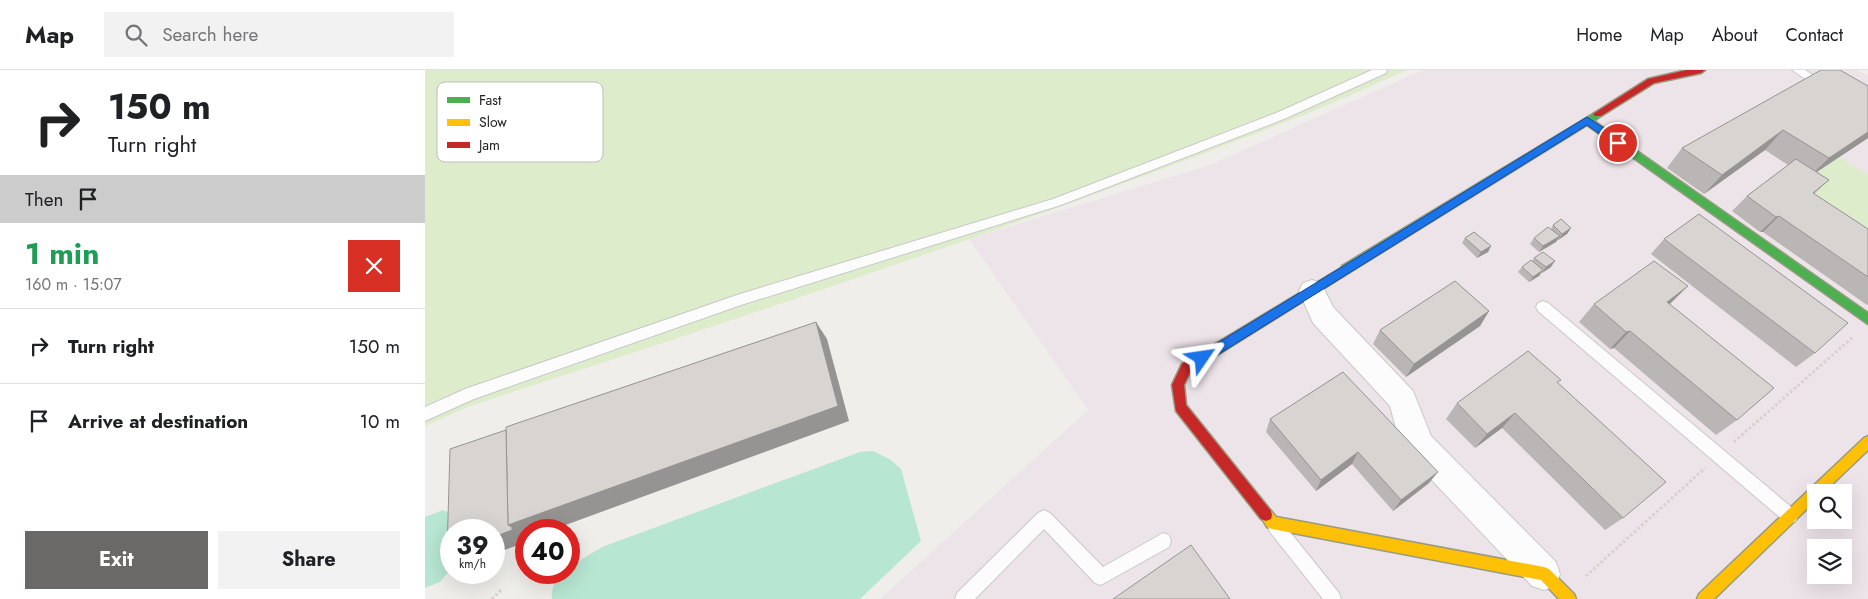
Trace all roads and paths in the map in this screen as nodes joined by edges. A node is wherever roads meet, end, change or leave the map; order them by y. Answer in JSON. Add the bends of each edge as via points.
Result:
{"nodes":[{"id":1,"x":1381,"y":70,"type":"edge"},
{"id":2,"x":1701,"y":70,"type":"edge"},
{"id":3,"x":1797,"y":70,"type":"edge"},
{"id":4,"x":1838,"y":93,"type":"edge"},
{"id":5,"x":1587,"y":121,"type":"junction"},
{"id":6,"x":1312,"y":290,"type":"junction"},
{"id":7,"x":1543,"y":308,"type":"dead end"},
{"id":8,"x":1868,"y":320,"type":"edge"},
{"id":9,"x":425,"y":414,"type":"edge"},
{"id":10,"x":1868,"y":442,"type":"edge"},
{"id":11,"x":1791,"y":516,"type":"junction"},
{"id":12,"x":1272,"y":523,"type":"junction"},
{"id":13,"x":1163,"y":541,"type":"dead end"},
{"id":14,"x":1544,"y":574,"type":"junction"},
{"id":15,"x":501,"y":590,"type":"dead end"},
{"id":16,"x":493,"y":599,"type":"edge"},
{"id":17,"x":963,"y":599,"type":"edge"},
{"id":18,"x":1333,"y":599,"type":"edge"},
{"id":19,"x":1569,"y":599,"type":"edge"},
{"id":20,"x":1704,"y":599,"type":"edge"}],
"edges":[{"from":1,"to":9,"type":"lane","via":[[1280,116],[1057,202],[740,300],[470,394]]},
{"from":2,"to":5,"type":"street","via":[[1651,81]]},
{"from":3,"to":4,"type":"lane"},
{"from":5,"to":6,"type":"street"},
{"from":5,"to":8,"type":"street"},
{"from":6,"to":12,"type":"street","via":[[1186,368],[1178,385],[1180,407]]},
{"from":6,"to":14,"type":"street","via":[[1323,315],[1403,400],[1420,446]]},
{"from":7,"to":11,"type":"lane"},
{"from":10,"to":11,"type":"street"},
{"from":11,"to":20,"type":"street"},
{"from":12,"to":14,"type":"street"},
{"from":12,"to":18,"type":"lane"},
{"from":13,"to":17,"type":"lane","via":[[1101,577],[1044,518]]},
{"from":14,"to":19,"type":"street"},
{"from":15,"to":16,"type":"path"}]}
